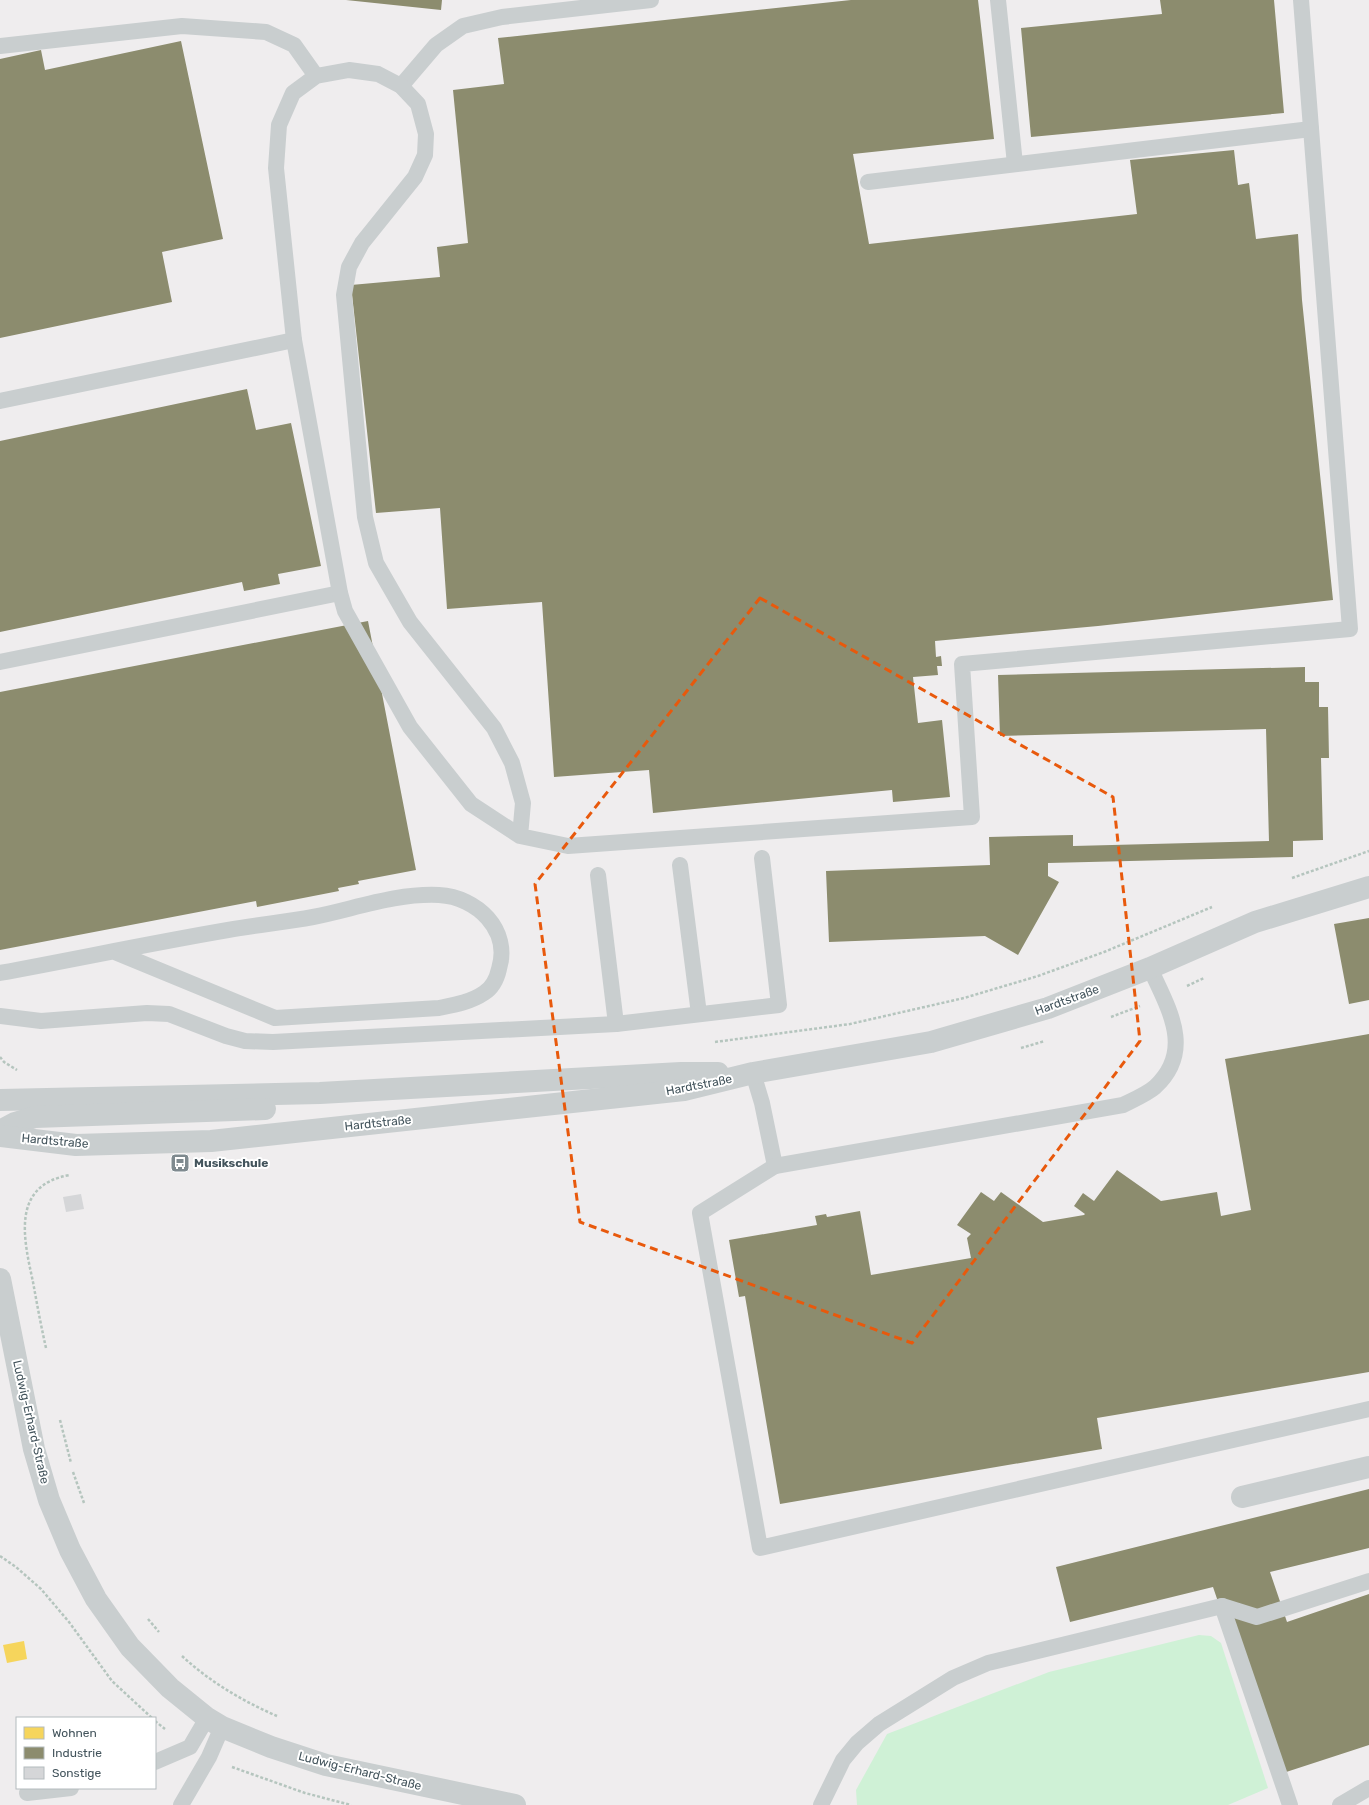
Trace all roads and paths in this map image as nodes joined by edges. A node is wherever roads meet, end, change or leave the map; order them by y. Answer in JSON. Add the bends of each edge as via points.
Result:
{"nodes":[{"id":1,"x":651,"y":0,"type":"edge"},
{"id":2,"x":998,"y":0,"type":"edge"},
{"id":3,"x":1301,"y":0,"type":"edge"},
{"id":4,"x":0,"y":46,"type":"edge"},
{"id":5,"x":316,"y":76,"type":"junction"},
{"id":6,"x":401,"y":86,"type":"junction"},
{"id":7,"x":1311,"y":129,"type":"junction"},
{"id":8,"x":1015,"y":164,"type":"junction"},
{"id":9,"x":868,"y":182,"type":"dead end"},
{"id":10,"x":294,"y":340,"type":"junction"},
{"id":11,"x":0,"y":401,"type":"edge"},
{"id":12,"x":340,"y":593,"type":"junction"},
{"id":13,"x":0,"y":662,"type":"edge"},
{"id":14,"x":520,"y":836,"type":"junction"},
{"id":15,"x":762,"y":858,"type":"dead end"},
{"id":16,"x":680,"y":864,"type":"dead end"},
{"id":17,"x":598,"y":875,"type":"dead end"},
{"id":18,"x":1369,"y":887,"type":"edge"},
{"id":19,"x":115,"y":952,"type":"junction"},
{"id":20,"x":1150,"y":968,"type":"junction"},
{"id":21,"x":0,"y":973,"type":"edge"},
{"id":22,"x":1206,"y":977,"type":"dead end"},
{"id":23,"x":1163,"y":998,"type":"junction"},
{"id":24,"x":699,"y":1014,"type":"junction"},
{"id":25,"x":0,"y":1016,"type":"edge"},
{"id":26,"x":1110,"y":1017,"type":"dead end"},
{"id":27,"x":616,"y":1024,"type":"junction"},
{"id":28,"x":1050,"y":1039,"type":"dead end"},
{"id":29,"x":1020,"y":1048,"type":"dead end"},
{"id":30,"x":753,"y":1073,"type":"junction"},
{"id":31,"x":517,"y":1083,"type":"junction"},
{"id":32,"x":0,"y":1100,"type":"edge"},
{"id":33,"x":0,"y":1131,"type":"edge"},
{"id":34,"x":0,"y":1136,"type":"edge"},
{"id":35,"x":775,"y":1166,"type":"junction"},
{"id":36,"x":73,"y":1174,"type":"dead end"},
{"id":37,"x":0,"y":1279,"type":"edge"},
{"id":38,"x":7,"y":1351,"type":"edge"},
{"id":39,"x":47,"y":1355,"type":"dead end"},
{"id":40,"x":1369,"y":1409,"type":"edge"},
{"id":41,"x":59,"y":1416,"type":"dead end"},
{"id":42,"x":1369,"y":1467,"type":"edge"},
{"id":43,"x":1242,"y":1497,"type":"dead end"},
{"id":44,"x":84,"y":1504,"type":"dead end"},
{"id":45,"x":0,"y":1556,"type":"edge"},
{"id":46,"x":1369,"y":1581,"type":"edge"},
{"id":47,"x":1222,"y":1606,"type":"junction"},
{"id":48,"x":148,"y":1618,"type":"dead end"},
{"id":49,"x":162,"y":1635,"type":"dead end"},
{"id":50,"x":178,"y":1652,"type":"dead end"},
{"id":51,"x":151,"y":1717,"type":"edge"},
{"id":52,"x":282,"y":1718,"type":"dead end"},
{"id":53,"x":214,"y":1722,"type":"junction"},
{"id":54,"x":156,"y":1762,"type":"edge"},
{"id":55,"x":1369,"y":1788,"type":"edge"},
{"id":56,"x":62,"y":1789,"type":"edge"},
{"id":57,"x":27,"y":1793,"type":"dead end"},
{"id":58,"x":181,"y":1805,"type":"edge"},
{"id":59,"x":515,"y":1805,"type":"edge"},
{"id":60,"x":821,"y":1805,"type":"edge"},
{"id":61,"x":1290,"y":1805,"type":"edge"},
{"id":62,"x":1340,"y":1805,"type":"edge"}],
"edges":[{"from":1,"to":6,"type":"lane","via":[[502,17],[462,26],[436,45]]},
{"from":2,"to":8,"type":"lane"},
{"from":3,"to":7,"type":"lane"},
{"from":4,"to":5,"type":"lane","via":[[182,26],[266,32],[294,45]]},
{"from":5,"to":6,"type":"lane","via":[[350,70],[378,74]]},
{"from":5,"to":10,"type":"lane","via":[[293,93],[279,125],[276,168]]},
{"from":6,"to":14,"type":"lane","via":[[418,104],[426,134],[425,155],[415,177],[362,243],[349,267],[344,295],[365,517],[376,563],[410,622],[494,728],[512,763],[523,803]]},
{"from":7,"to":8,"type":"lane"},
{"from":7,"to":14,"type":"lane","via":[[1350,629],[962,664],[972,817],[568,846]]},
{"from":8,"to":9,"type":"lane"},
{"from":10,"to":11,"type":"lane"},
{"from":10,"to":12,"type":"lane"},
{"from":12,"to":13,"type":"lane"},
{"from":12,"to":14,"type":"lane","via":[[345,611],[410,727],[471,804]]},
{"from":15,"to":24,"type":"lane","via":[[779,1005]]},
{"from":16,"to":24,"type":"lane"},
{"from":17,"to":27,"type":"lane"},
{"from":18,"to":20,"type":"street","name":"Hardtstraße","via":[[1255,922]]},
{"from":19,"to":19,"type":"lane","via":[[275,1018],[439,1008],[462,1003],[485,993],[496,978],[503,958],[499,936],[489,918],[466,902],[440,895],[408,896],[314,917],[228,930]]},
{"from":19,"to":21,"type":"lane"},
{"from":20,"to":23,"type":"lane"},
{"from":20,"to":30,"type":"street","name":"Hardtstraße","via":[[1048,1008],[931,1042]]},
{"from":22,"to":23,"type":"path"},
{"from":23,"to":26,"type":"path"},
{"from":23,"to":35,"type":"lane","via":[[1173,1021],[1177,1043],[1171,1067],[1155,1087],[1123,1105]]},
{"from":24,"to":27,"type":"lane"},
{"from":25,"to":27,"type":"lane","via":[[41,1021],[147,1013],[169,1014],[226,1036],[245,1041],[273,1042]]},
{"from":28,"to":29,"type":"path"},
{"from":30,"to":31,"type":"street","name":"Hardtstraße","via":[[681,1073]]},
{"from":30,"to":34,"type":"street","name":"Hardtstraße","via":[[684,1090],[211,1141],[76,1145]]},
{"from":30,"to":35,"type":"lane"},
{"from":31,"to":32,"type":"street","name":"Hardtstraße","via":[[320,1093]]},
{"from":31,"to":33,"type":"street","name":"Hardtstraße","via":[[321,1108],[35,1117]]},
{"from":35,"to":40,"type":"lane","via":[[700,1213],[760,1548]]},
{"from":36,"to":39,"type":"path","via":[[44,1185],[35,1194],[25,1217],[24,1239]]},
{"from":37,"to":38,"type":"street","name":"Ludwig-Erhard-Straße"},
{"from":38,"to":53,"type":"street","name":"Ludwig-Erhard-Straße","via":[[49,1500],[70,1550],[96,1599],[130,1647],[170,1688]]},
{"from":41,"to":44,"type":"path"},
{"from":42,"to":43,"type":"street"},
{"from":45,"to":51,"type":"path","via":[[41,1589],[112,1680]]},
{"from":46,"to":47,"type":"lane","via":[[1257,1616]]},
{"from":47,"to":60,"type":"lane","via":[[988,1662],[953,1678],[879,1724],[857,1743],[843,1760]]},
{"from":47,"to":61,"type":"lane"},
{"from":48,"to":49,"type":"path"},
{"from":50,"to":52,"type":"path","via":[[217,1684]]},
{"from":53,"to":54,"type":"lane","via":[[190,1747]]},
{"from":53,"to":58,"type":"lane","via":[[209,1757]]},
{"from":53,"to":59,"type":"street","name":"Ludwig-Erhard-Straße","via":[[271,1747],[326,1765]]},
{"from":55,"to":62,"type":"lane"},
{"from":56,"to":57,"type":"lane"}]}
